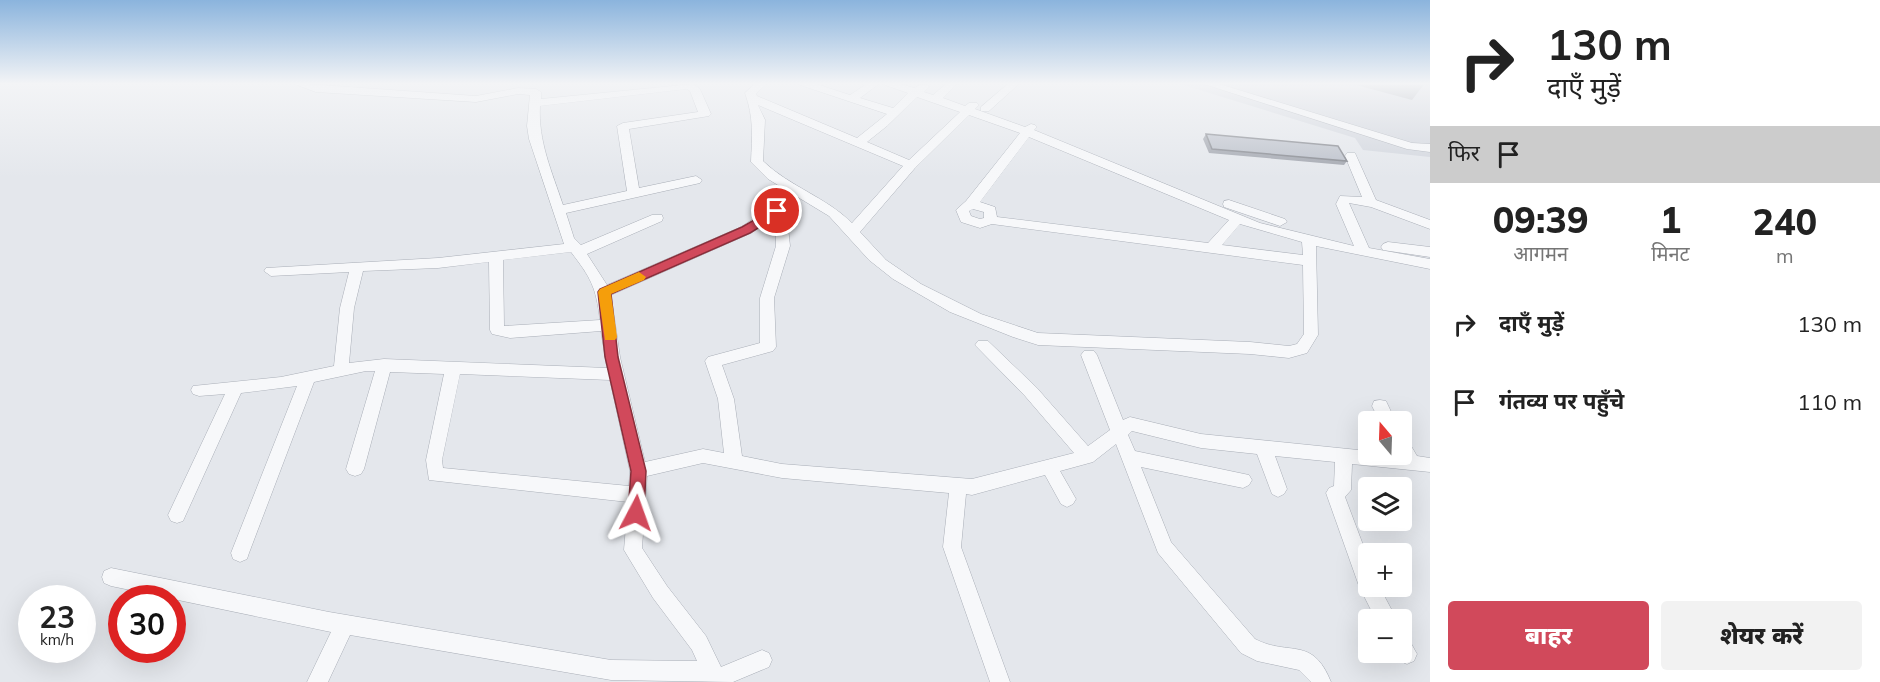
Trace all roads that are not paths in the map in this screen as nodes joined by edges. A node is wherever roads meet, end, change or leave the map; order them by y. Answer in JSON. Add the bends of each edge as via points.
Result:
{"nodes":[{"id":1,"x":534,"y":115,"type":"edge"},
{"id":2,"x":699,"y":115,"type":"edge"},
{"id":3,"x":757,"y":115,"type":"edge"},
{"id":4,"x":792,"y":115,"type":"edge"},
{"id":5,"x":893,"y":115,"type":"edge"},
{"id":6,"x":967,"y":115,"type":"edge"},
{"id":7,"x":992,"y":115,"type":"edge"},
{"id":8,"x":992,"y":115,"type":"edge"},
{"id":9,"x":1311,"y":115,"type":"edge"},
{"id":10,"x":1029,"y":130,"type":"junction"},
{"id":11,"x":858,"y":143,"type":"junction"},
{"id":12,"x":1076,"y":148,"type":"junction"},
{"id":13,"x":1430,"y":148,"type":"edge"},
{"id":14,"x":1351,"y":156,"type":"dead end"},
{"id":15,"x":911,"y":165,"type":"junction"},
{"id":16,"x":696,"y":180,"type":"dead end"},
{"id":17,"x":634,"y":193,"type":"junction"},
{"id":18,"x":1371,"y":203,"type":"junction"},
{"id":19,"x":559,"y":210,"type":"junction"},
{"id":20,"x":657,"y":218,"type":"dead end"},
{"id":21,"x":1238,"y":218,"type":"junction"},
{"id":22,"x":1430,"y":225,"type":"edge"},
{"id":23,"x":1288,"y":229,"type":"junction"},
{"id":24,"x":851,"y":232,"type":"junction"},
{"id":25,"x":1309,"y":240,"type":"junction"},
{"id":26,"x":1362,"y":247,"type":"junction"},
{"id":27,"x":1212,"y":248,"type":"junction"},
{"id":28,"x":576,"y":250,"type":"junction"},
{"id":29,"x":1430,"y":252,"type":"edge"},
{"id":30,"x":496,"y":256,"type":"junction"},
{"id":31,"x":1309,"y":261,"type":"junction"},
{"id":32,"x":1430,"y":264,"type":"edge"},
{"id":33,"x":357,"y":267,"type":"junction"},
{"id":34,"x":271,"y":271,"type":"dead end"},
{"id":35,"x":604,"y":292,"type":"junction"},
{"id":36,"x":609,"y":326,"type":"junction"},
{"id":37,"x":982,"y":345,"type":"dead end"},
{"id":38,"x":1089,"y":355,"type":"dead end"},
{"id":39,"x":384,"y":365,"type":"junction"},
{"id":40,"x":453,"y":369,"type":"junction"},
{"id":41,"x":341,"y":370,"type":"junction"},
{"id":42,"x":616,"y":374,"type":"junction"},
{"id":43,"x":308,"y":377,"type":"junction"},
{"id":44,"x":236,"y":387,"type":"junction"},
{"id":45,"x":199,"y":390,"type":"dead end"},
{"id":46,"x":1380,"y":406,"type":"dead end"},
{"id":47,"x":1383,"y":411,"type":"edge"},
{"id":48,"x":1119,"y":433,"type":"junction"},
{"id":49,"x":1263,"y":447,"type":"junction"},
{"id":50,"x":1344,"y":455,"type":"junction"},
{"id":51,"x":1358,"y":456,"type":"edge"},
{"id":52,"x":1087,"y":457,"type":"junction"},
{"id":53,"x":1128,"y":457,"type":"junction"},
{"id":54,"x":735,"y":462,"type":"junction"},
{"id":55,"x":1412,"y":462,"type":"edge"},
{"id":56,"x":1430,"y":465,"type":"edge"},
{"id":57,"x":1049,"y":467,"type":"junction"},
{"id":58,"x":355,"y":469,"type":"dead end"},
{"id":59,"x":639,"y":471,"type":"junction"},
{"id":60,"x":1243,"y":480,"type":"dead end"},
{"id":61,"x":958,"y":486,"type":"junction"},
{"id":62,"x":1278,"y":489,"type":"dead end"},
{"id":63,"x":638,"y":495,"type":"junction"},
{"id":64,"x":1067,"y":499,"type":"dead end"},
{"id":65,"x":177,"y":515,"type":"dead end"},
{"id":66,"x":240,"y":553,"type":"dead end"},
{"id":67,"x":1358,"y":555,"type":"edge"},
{"id":68,"x":111,"y":578,"type":"dead end"},
{"id":69,"x":345,"y":625,"type":"junction"},
{"id":70,"x":762,"y":660,"type":"dead end"},
{"id":71,"x":610,"y":676,"type":"edge"},
{"id":72,"x":715,"y":677,"type":"edge"},
{"id":73,"x":317,"y":682,"type":"edge"},
{"id":74,"x":1000,"y":682,"type":"edge"},
{"id":75,"x":1321,"y":682,"type":"edge"}],
"edges":[{"from":1,"to":19,"type":"street","via":[[535,139]]},
{"from":2,"to":17,"type":"street","via":[[623,126]]},
{"from":3,"to":24,"type":"street","via":[[757,162],[769,175],[828,208]]},
{"from":4,"to":11,"type":"street"},
{"from":5,"to":11,"type":"street"},
{"from":6,"to":15,"type":"street"},
{"from":7,"to":10,"type":"street"},
{"from":8,"to":10,"type":"street"},
{"from":9,"to":13,"type":"street","via":[[1411,146]]},
{"from":10,"to":12,"type":"street"},
{"from":10,"to":27,"type":"street","via":[[971,204],[962,210],[966,219],[980,224],[991,220]]},
{"from":11,"to":15,"type":"street"},
{"from":12,"to":21,"type":"street"},
{"from":12,"to":23,"type":"street"},
{"from":14,"to":18,"type":"street"},
{"from":15,"to":24,"type":"street"},
{"from":16,"to":17,"type":"street"},
{"from":17,"to":19,"type":"street"},
{"from":18,"to":22,"type":"street"},
{"from":18,"to":26,"type":"street","via":[[1344,199],[1342,204]]},
{"from":19,"to":28,"type":"street","via":[[568,239]]},
{"from":20,"to":28,"type":"street"},
{"from":21,"to":23,"type":"street"},
{"from":21,"to":27,"type":"street"},
{"from":23,"to":25,"type":"street"},
{"from":23,"to":26,"type":"street"},
{"from":24,"to":31,"type":"street","via":[[912,286],[1009,331],[1038,339],[1289,352],[1302,349],[1311,335]]},
{"from":25,"to":26,"type":"street"},
{"from":25,"to":31,"type":"street"},
{"from":26,"to":29,"type":"street"},
{"from":26,"to":32,"type":"street"},
{"from":27,"to":31,"type":"street"},
{"from":28,"to":30,"type":"street"},
{"from":28,"to":35,"type":"street"},
{"from":30,"to":33,"type":"street"},
{"from":30,"to":36,"type":"street","via":[[497,330]]},
{"from":33,"to":34,"type":"street"},
{"from":33,"to":41,"type":"street","via":[[347,308]]},
{"from":35,"to":36,"type":"street"},
{"from":35,"to":54,"type":"street","via":[[781,211],[783,246],[767,298],[768,347],[713,361],[726,399]]},
{"from":36,"to":42,"type":"street"},
{"from":37,"to":52,"type":"street","via":[[1031,392]]},
{"from":38,"to":48,"type":"street"},
{"from":39,"to":40,"type":"street"},
{"from":39,"to":41,"type":"street"},
{"from":39,"to":58,"type":"street"},
{"from":40,"to":42,"type":"street"},
{"from":40,"to":63,"type":"street","via":[[435,475]]},
{"from":41,"to":43,"type":"street"},
{"from":42,"to":59,"type":"street"},
{"from":43,"to":44,"type":"street"},
{"from":43,"to":66,"type":"street"},
{"from":44,"to":45,"type":"street"},
{"from":44,"to":65,"type":"street"},
{"from":46,"to":47,"type":"street"},
{"from":48,"to":49,"type":"street","via":[[1130,424],[1201,441]]},
{"from":48,"to":52,"type":"street"},
{"from":48,"to":53,"type":"street"},
{"from":49,"to":50,"type":"street"},
{"from":49,"to":62,"type":"street"},
{"from":50,"to":51,"type":"street"},
{"from":50,"to":67,"type":"street","via":[[1342,490],[1335,493]]},
{"from":52,"to":57,"type":"street"},
{"from":53,"to":60,"type":"street"},
{"from":53,"to":75,"type":"street","via":[[1164,547],[1248,646],[1257,653],[1309,661],[1319,671]]},
{"from":54,"to":59,"type":"street","via":[[703,456]]},
{"from":54,"to":61,"type":"street","via":[[782,471]]},
{"from":55,"to":56,"type":"street"},
{"from":57,"to":61,"type":"street","via":[[972,488]]},
{"from":57,"to":64,"type":"street"},
{"from":59,"to":63,"type":"street"},
{"from":61,"to":74,"type":"street","via":[[952,547]]},
{"from":63,"to":72,"type":"street","via":[[633,550],[699,643]]},
{"from":68,"to":69,"type":"street"},
{"from":69,"to":71,"type":"street"},
{"from":69,"to":73,"type":"street"},
{"from":70,"to":72,"type":"street"},
{"from":71,"to":72,"type":"street"}]}
